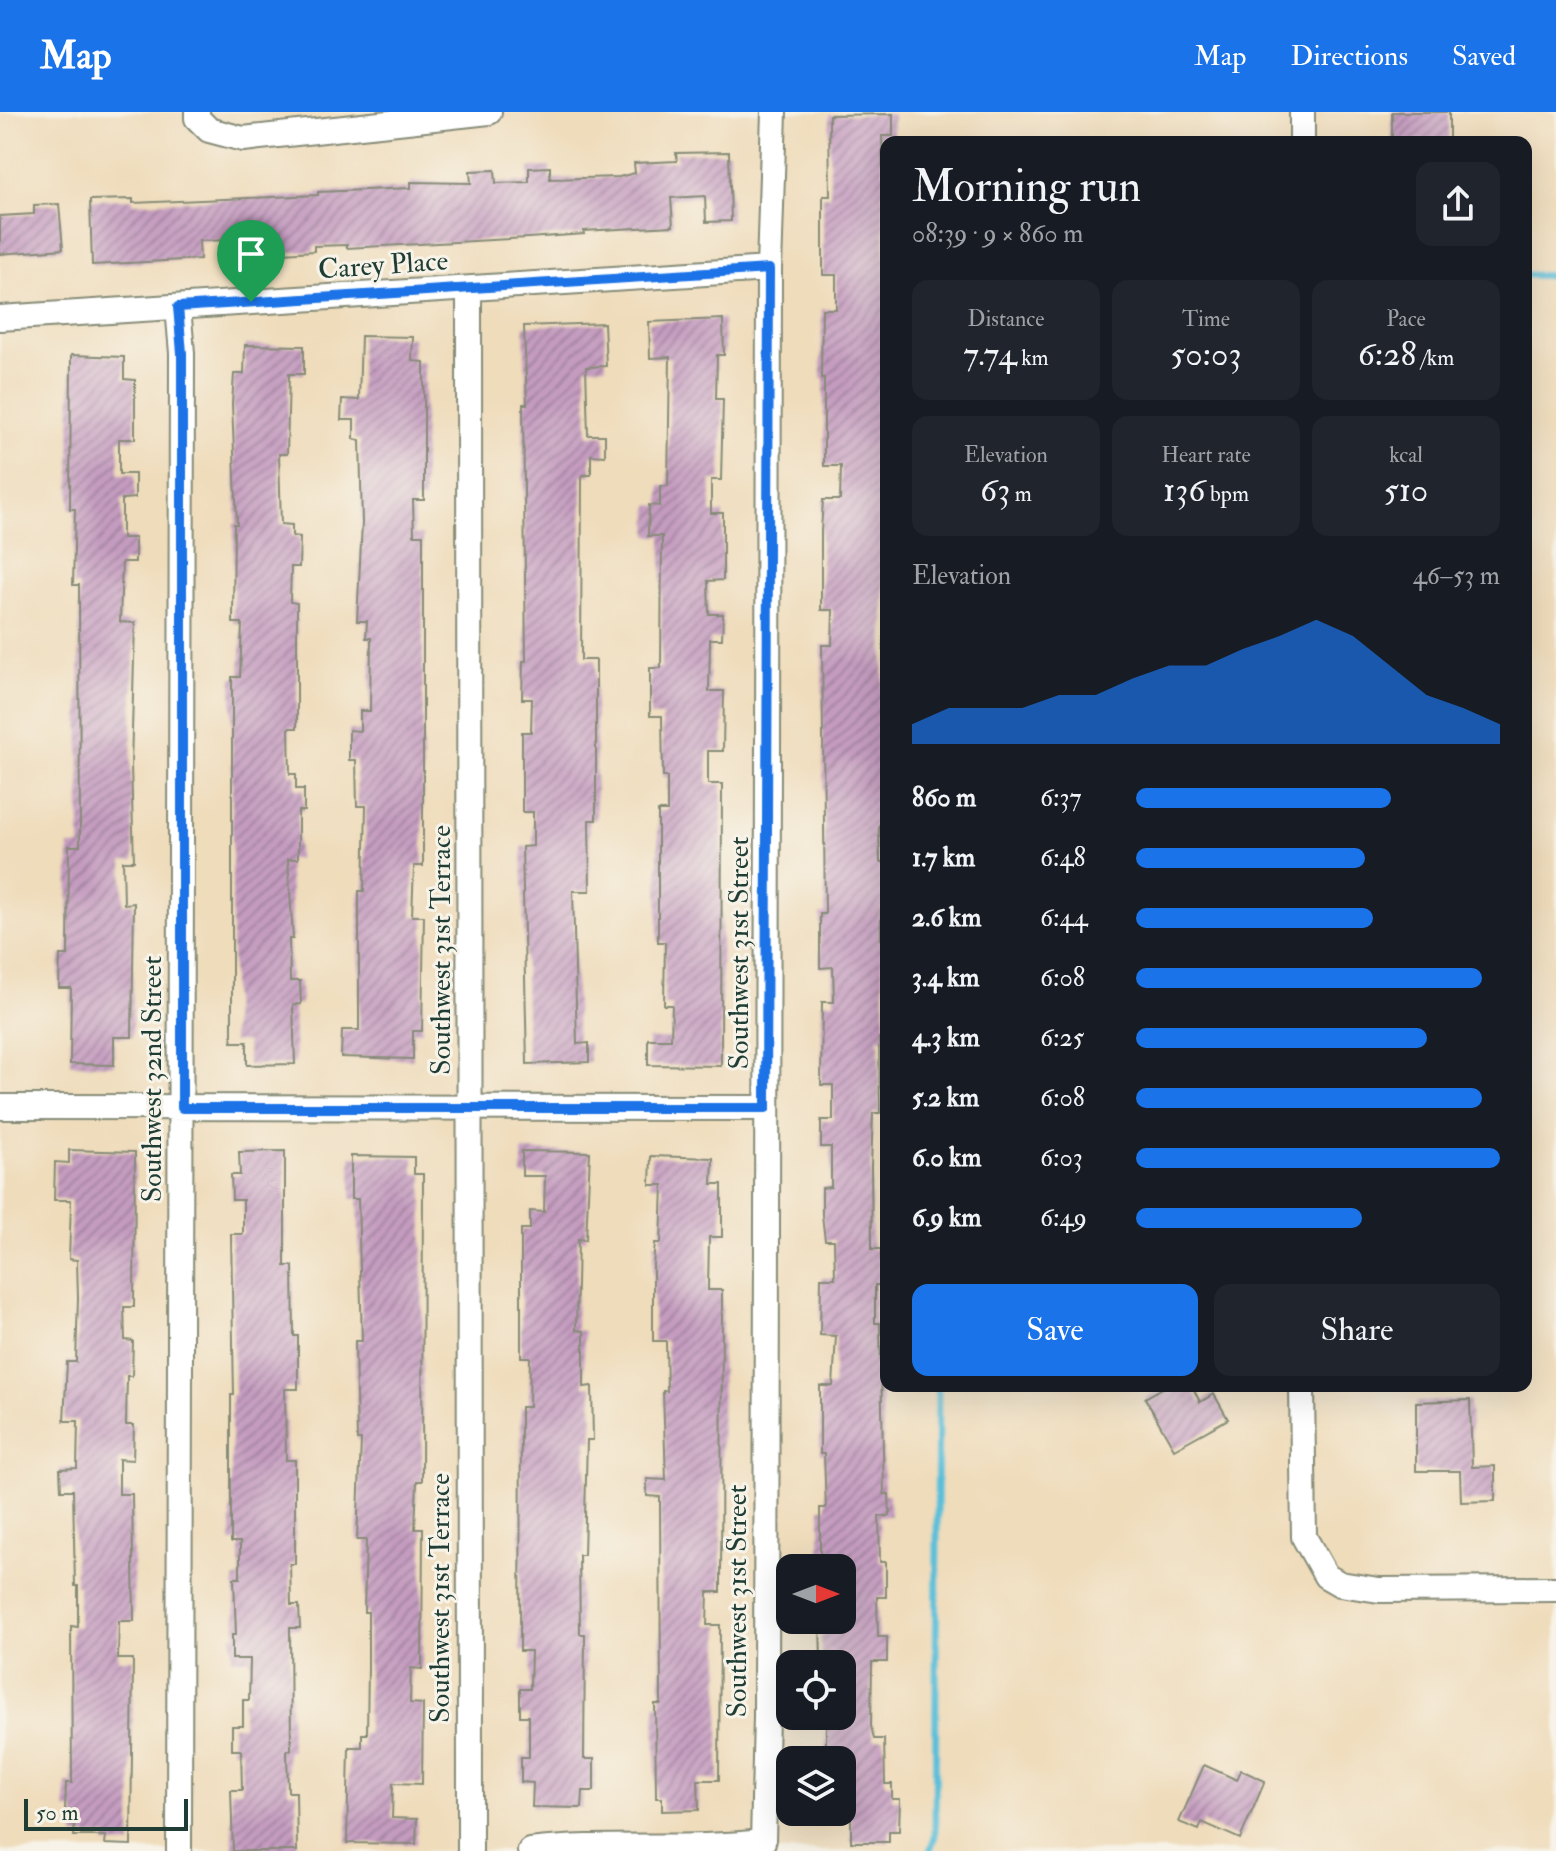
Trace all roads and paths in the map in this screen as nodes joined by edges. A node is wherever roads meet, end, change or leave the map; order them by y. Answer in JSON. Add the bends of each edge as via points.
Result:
{"nodes":[{"id":1,"x":197,"y":112,"type":"edge"},
{"id":2,"x":489,"y":112,"type":"edge"},
{"id":3,"x":774,"y":112,"type":"edge"},
{"id":4,"x":1302,"y":112,"type":"edge"},
{"id":5,"x":1302,"y":136,"type":"edge"},
{"id":6,"x":769,"y":269,"type":"junction"},
{"id":7,"x":469,"y":289,"type":"junction"},
{"id":8,"x":178,"y":307,"type":"junction"},
{"id":9,"x":0,"y":318,"type":"edge"},
{"id":10,"x":0,"y":1107,"type":"edge"},
{"id":11,"x":182,"y":1108,"type":"junction"},
{"id":12,"x":471,"y":1108,"type":"junction"},
{"id":13,"x":766,"y":1108,"type":"junction"},
{"id":14,"x":1302,"y":1392,"type":"edge"},
{"id":15,"x":1556,"y":1589,"type":"edge"},
{"id":16,"x":179,"y":1851,"type":"edge"},
{"id":17,"x":470,"y":1851,"type":"edge"},
{"id":18,"x":530,"y":1851,"type":"edge"}],
"edges":[{"from":1,"to":2,"type":"street","via":[[209,130],[243,139]]},
{"from":3,"to":6,"type":"street","name":"Southwest 31st Street"},
{"from":4,"to":5,"type":"street"},
{"from":6,"to":7,"type":"street","name":"Carey Place"},
{"from":6,"to":13,"type":"street","name":"Southwest 31st Street"},
{"from":7,"to":8,"type":"street","name":"Carey Place"},
{"from":7,"to":12,"type":"street","name":"Southwest 31st Terrace"},
{"from":8,"to":9,"type":"street","name":"Carey Place"},
{"from":8,"to":11,"type":"street","name":"Southwest 32nd Street"},
{"from":10,"to":11,"type":"street"},
{"from":11,"to":12,"type":"street"},
{"from":11,"to":16,"type":"street","name":"Southwest 32nd Street"},
{"from":12,"to":13,"type":"street"},
{"from":12,"to":17,"type":"street","name":"Southwest 31st Terrace"},
{"from":13,"to":18,"type":"street","name":"Southwest 31st Street","via":[[763,1842]]},
{"from":14,"to":15,"type":"street","via":[[1304,1537],[1318,1567],[1340,1584],[1360,1589]]}]}
